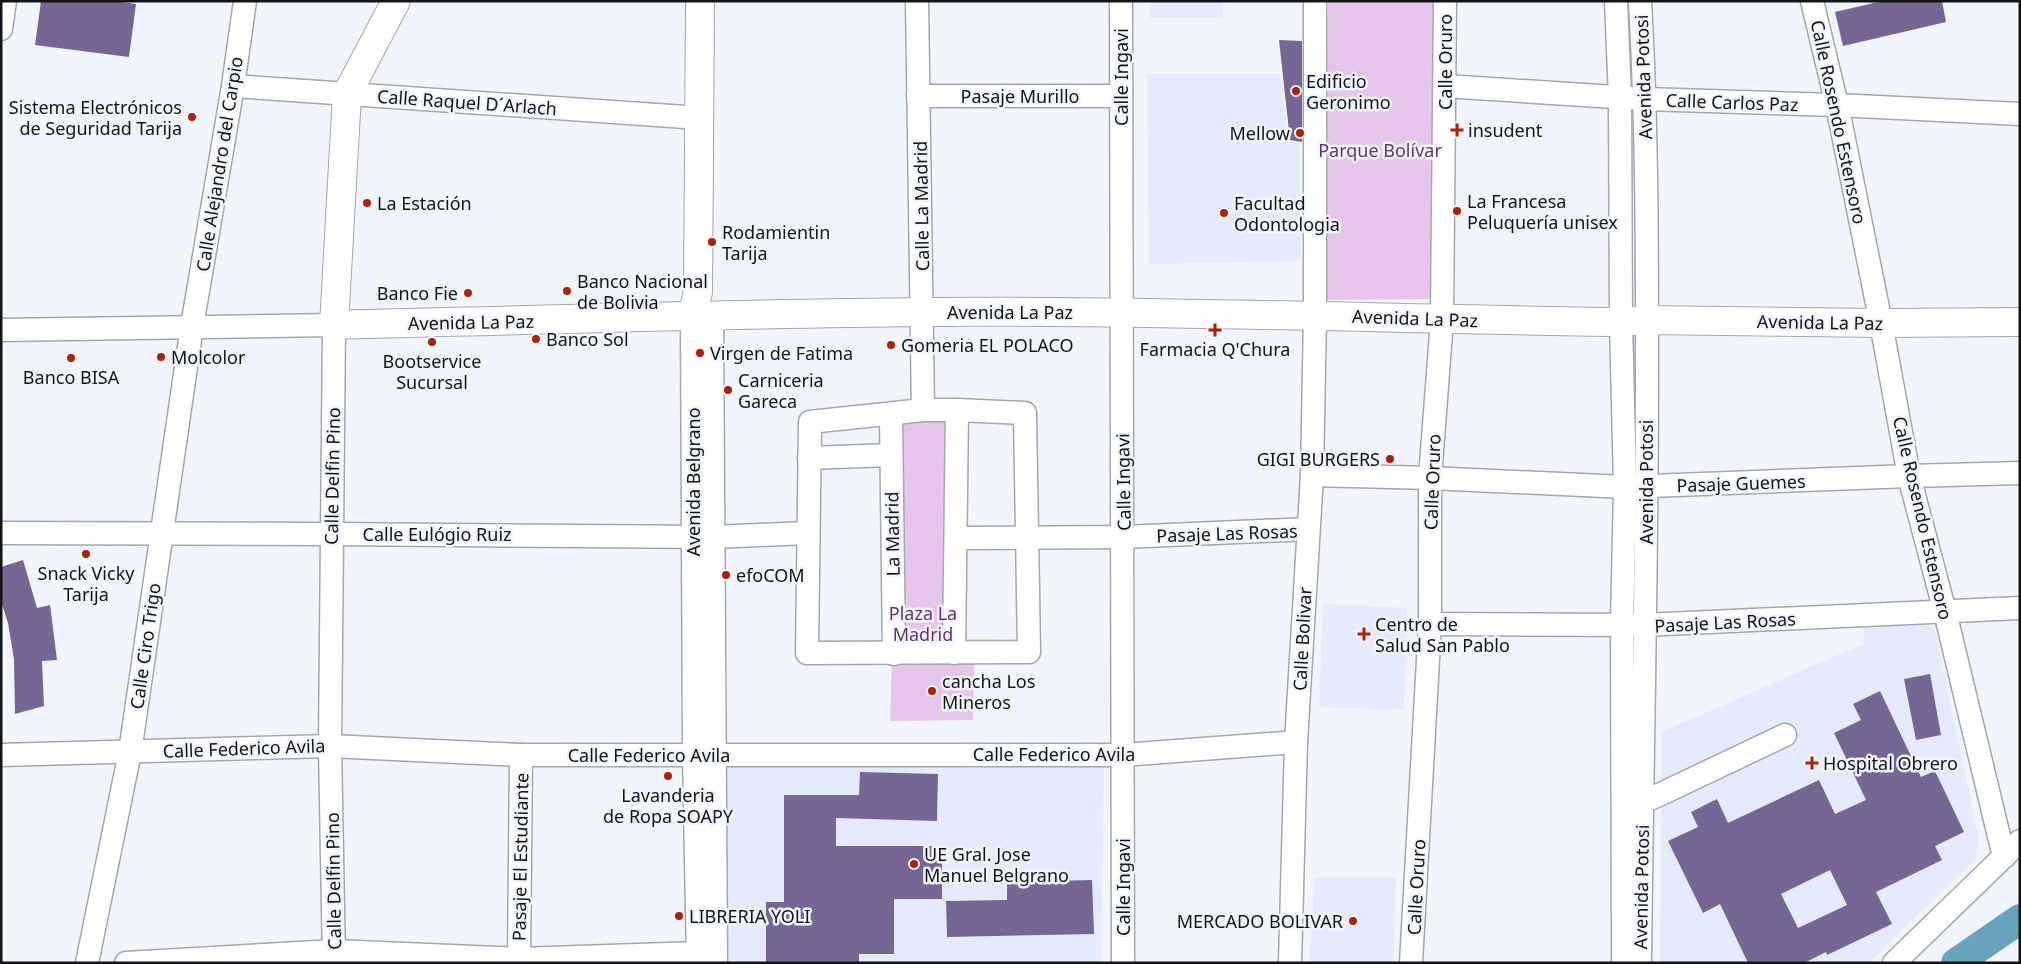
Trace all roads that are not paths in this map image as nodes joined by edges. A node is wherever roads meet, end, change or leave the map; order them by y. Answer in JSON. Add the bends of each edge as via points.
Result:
{"nodes":[{"id":1,"x":5,"y":1,"type":"edge"},
{"id":2,"x":245,"y":1,"type":"edge"},
{"id":3,"x":396,"y":1,"type":"edge"},
{"id":4,"x":700,"y":1,"type":"edge"},
{"id":5,"x":917,"y":1,"type":"edge"},
{"id":6,"x":1121,"y":1,"type":"edge"},
{"id":7,"x":1315,"y":1,"type":"edge"},
{"id":8,"x":1445,"y":1,"type":"edge"},
{"id":9,"x":1616,"y":1,"type":"edge"},
{"id":10,"x":1640,"y":1,"type":"edge"},
{"id":11,"x":1812,"y":1,"type":"edge"},
{"id":12,"x":1,"y":29,"type":"edge"},
{"id":13,"x":234,"y":86,"type":"junction"},
{"id":14,"x":1445,"y":86,"type":"junction"},
{"id":15,"x":347,"y":94,"type":"junction"},
{"id":16,"x":918,"y":96,"type":"junction"},
{"id":17,"x":1121,"y":96,"type":"junction"},
{"id":18,"x":1620,"y":97,"type":"junction"},
{"id":19,"x":1645,"y":99,"type":"junction"},
{"id":20,"x":1837,"y":105,"type":"junction"},
{"id":21,"x":2020,"y":114,"type":"edge"},
{"id":22,"x":700,"y":118,"type":"junction"},
{"id":23,"x":923,"y":312,"type":"junction"},
{"id":24,"x":1121,"y":313,"type":"junction"},
{"id":25,"x":702,"y":316,"type":"junction"},
{"id":26,"x":1315,"y":316,"type":"junction"},
{"id":27,"x":1442,"y":320,"type":"junction"},
{"id":28,"x":1634,"y":321,"type":"junction"},
{"id":29,"x":2020,"y":322,"type":"edge"},
{"id":30,"x":1881,"y":323,"type":"junction"},
{"id":31,"x":334,"y":325,"type":"junction"},
{"id":32,"x":192,"y":326,"type":"junction"},
{"id":33,"x":1,"y":330,"type":"edge"},
{"id":34,"x":923,"y":410,"type":"junction"},
{"id":35,"x":957,"y":410,"type":"junction"},
{"id":36,"x":891,"y":414,"type":"junction"},
{"id":37,"x":891,"y":455,"type":"junction"},
{"id":38,"x":809,"y":458,"type":"junction"},
{"id":39,"x":2020,"y":473,"type":"edge"},
{"id":40,"x":1312,"y":475,"type":"junction"},
{"id":41,"x":1909,"y":476,"type":"junction"},
{"id":42,"x":1430,"y":478,"type":"junction"},
{"id":43,"x":1636,"y":487,"type":"junction"},
{"id":44,"x":1308,"y":529,"type":"junction"},
{"id":45,"x":1,"y":533,"type":"edge"},
{"id":46,"x":162,"y":533,"type":"junction"},
{"id":47,"x":807,"y":533,"type":"junction"},
{"id":48,"x":331,"y":534,"type":"junction"},
{"id":49,"x":1123,"y":536,"type":"junction"},
{"id":50,"x":704,"y":537,"type":"junction"},
{"id":51,"x":956,"y":538,"type":"junction"},
{"id":52,"x":1027,"y":538,"type":"junction"},
{"id":53,"x":2020,"y":608,"type":"edge"},
{"id":54,"x":1945,"y":612,"type":"junction"},
{"id":55,"x":1430,"y":624,"type":"junction"},
{"id":56,"x":1622,"y":625,"type":"junction"},
{"id":57,"x":1644,"y":625,"type":"junction"},
{"id":58,"x":954,"y":653,"type":"junction"},
{"id":59,"x":894,"y":654,"type":"junction"},
{"id":60,"x":1785,"y":735,"type":"dead end"},
{"id":61,"x":1296,"y":742,"type":"junction"},
{"id":62,"x":330,"y":746,"type":"junction"},
{"id":63,"x":130,"y":752,"type":"junction"},
{"id":64,"x":705,"y":754,"type":"junction"},
{"id":65,"x":1,"y":755,"type":"edge"},
{"id":66,"x":521,"y":755,"type":"junction"},
{"id":67,"x":1123,"y":755,"type":"junction"},
{"id":68,"x":1632,"y":803,"type":"junction"},
{"id":69,"x":2020,"y":841,"type":"edge"},
{"id":70,"x":2004,"y":857,"type":"junction"},
{"id":71,"x":334,"y":957,"type":"edge"},
{"id":72,"x":519,"y":958,"type":"junction"},
{"id":73,"x":704,"y":960,"type":"edge"},
{"id":74,"x":88,"y":963,"type":"edge"},
{"id":75,"x":126,"y":963,"type":"edge"},
{"id":76,"x":1123,"y":963,"type":"edge"},
{"id":77,"x":1290,"y":963,"type":"edge"},
{"id":78,"x":1412,"y":963,"type":"edge"},
{"id":79,"x":1623,"y":963,"type":"edge"},
{"id":80,"x":1640,"y":963,"type":"edge"},
{"id":81,"x":1894,"y":963,"type":"edge"}],
"edges":[{"from":1,"to":12,"type":"street"},
{"from":2,"to":13,"type":"street","name":"Calle Alejandro del Carpio"},
{"from":3,"to":15,"type":"main road","name":"Calle Delfin Pino"},
{"from":4,"to":22,"type":"main road","name":"Avenida Belgrano"},
{"from":5,"to":16,"type":"street","name":"Calle La Madrid"},
{"from":6,"to":17,"type":"street","name":"Calle Ingavi"},
{"from":7,"to":26,"type":"street","name":"Calle Bolivar"},
{"from":8,"to":14,"type":"street","name":"Calle Oruro"},
{"from":9,"to":18,"type":"street","name":"Avenida Potosi"},
{"from":10,"to":19,"type":"street","name":"Avenida Potosi"},
{"from":11,"to":20,"type":"street","name":"Calle Rosendo Estensoro"},
{"from":13,"to":15,"type":"street","name":"Calle Raquel D´Arlach"},
{"from":13,"to":32,"type":"street","name":"Calle Alejandro del Carpio"},
{"from":14,"to":18,"type":"street","name":"Calle Carlos Paz"},
{"from":14,"to":27,"type":"street","name":"Calle Oruro"},
{"from":15,"to":22,"type":"street","name":"Calle Raquel D´Arlach"},
{"from":15,"to":31,"type":"main road","name":"Calle Delfin Pino"},
{"from":16,"to":17,"type":"street","name":"Pasaje Murillo"},
{"from":16,"to":23,"type":"street","name":"Calle La Madrid"},
{"from":17,"to":24,"type":"street","name":"Calle Ingavi"},
{"from":18,"to":19,"type":"street","name":"Calle Carlos Paz"},
{"from":18,"to":28,"type":"street","name":"Avenida Potosi"},
{"from":19,"to":20,"type":"street","name":"Calle Carlos Paz"},
{"from":19,"to":28,"type":"street","name":"Avenida Potosi"},
{"from":20,"to":21,"type":"street","name":"Calle Carlos Paz"},
{"from":20,"to":30,"type":"street","name":"Calle Rosendo Estensoro"},
{"from":22,"to":25,"type":"main road","name":"Avenida Belgrano","via":[[698,292]]},
{"from":23,"to":24,"type":"main road","name":"Avenida La Paz"},
{"from":23,"to":25,"type":"main road","name":"Avenida La Paz"},
{"from":23,"to":34,"type":"street","name":"Calle La Madrid"},
{"from":24,"to":26,"type":"main road","name":"Avenida La Paz"},
{"from":24,"to":49,"type":"street","name":"Calle Ingavi"},
{"from":25,"to":31,"type":"main road","name":"Avenida La Paz"},
{"from":25,"to":50,"type":"street","name":"Avenida Belgrano"},
{"from":26,"to":27,"type":"main road","name":"Avenida La Paz"},
{"from":26,"to":40,"type":"street","name":"Calle Bolivar"},
{"from":27,"to":28,"type":"main road","name":"Avenida La Paz"},
{"from":27,"to":42,"type":"street","name":"Calle Oruro"},
{"from":28,"to":30,"type":"main road","name":"Avenida La Paz"},
{"from":28,"to":43,"type":"street","name":"Avenida Potosi"},
{"from":29,"to":30,"type":"main road","name":"Avenida La Paz"},
{"from":30,"to":41,"type":"street","name":"Calle Rosendo Estensoro"},
{"from":31,"to":32,"type":"street","name":"Avenida La Paz"},
{"from":31,"to":48,"type":"street","name":"Calle Delfin Pino"},
{"from":32,"to":33,"type":"street","name":"Avenida La Paz"},
{"from":32,"to":46,"type":"street","name":"Calle Ciro Trigo"},
{"from":34,"to":35,"type":"street"},
{"from":34,"to":36,"type":"street"},
{"from":35,"to":51,"type":"street"},
{"from":35,"to":52,"type":"street","via":[[1025,413]]},
{"from":36,"to":37,"type":"street","name":"La Madrid"},
{"from":36,"to":38,"type":"street","via":[[810,422]]},
{"from":37,"to":38,"type":"street"},
{"from":37,"to":59,"type":"street","name":"La Madrid"},
{"from":38,"to":47,"type":"street"},
{"from":39,"to":41,"type":"street","name":"Pasaje Guemes"},
{"from":40,"to":42,"type":"street","name":"Pasaje Guemes"},
{"from":40,"to":44,"type":"street","name":"Calle Bolivar"},
{"from":41,"to":43,"type":"street","name":"Pasaje Guemes"},
{"from":41,"to":54,"type":"street","name":"Calle Rosendo Estensoro"},
{"from":42,"to":43,"type":"street","name":"Pasaje Guemes"},
{"from":42,"to":55,"type":"street","name":"Calle Oruro"},
{"from":43,"to":56,"type":"street","name":"Avenida Potosi"},
{"from":43,"to":57,"type":"street","name":"Avenida Potosi"},
{"from":44,"to":49,"type":"street","name":"Pasaje Las Rosas"},
{"from":44,"to":61,"type":"street","name":"Calle Bolivar"},
{"from":45,"to":46,"type":"street","name":"Calle Eulógio Ruiz"},
{"from":46,"to":48,"type":"street","name":"Calle Eulógio Ruiz"},
{"from":46,"to":63,"type":"street","name":"Calle Ciro Trigo"},
{"from":47,"to":50,"type":"street","name":"Calle Eulógio Ruiz"},
{"from":47,"to":59,"type":"street","via":[[807,653]]},
{"from":48,"to":50,"type":"street","name":"Calle Eulógio Ruiz"},
{"from":48,"to":62,"type":"street","name":"Calle Delfin Pino"},
{"from":49,"to":52,"type":"street","name":"Pasaje Las Rosas"},
{"from":49,"to":67,"type":"street","name":"Calle Ingavi"},
{"from":50,"to":64,"type":"street","name":"Avenida Belgrano"},
{"from":51,"to":52,"type":"street","name":"Pasaje Las Rosas"},
{"from":51,"to":58,"type":"street"},
{"from":52,"to":58,"type":"street","via":[[1029,652]]},
{"from":53,"to":54,"type":"street","name":"Pasaje Las Rosas"},
{"from":54,"to":57,"type":"street","name":"Pasaje Las Rosas"},
{"from":54,"to":70,"type":"street","name":"Calle Rosendo Estensoro"},
{"from":55,"to":56,"type":"street","name":"Pasaje Las Rosas"},
{"from":55,"to":78,"type":"street","name":"Calle Oruro"},
{"from":56,"to":57,"type":"street","name":"Pasaje Las Rosas"},
{"from":56,"to":68,"type":"street","name":"Avenida Potosi"},
{"from":57,"to":68,"type":"street","name":"Avenida Potosi"},
{"from":58,"to":59,"type":"street"},
{"from":60,"to":68,"type":"street"},
{"from":61,"to":67,"type":"street","name":"Calle Federico Avila"},
{"from":61,"to":77,"type":"street","name":"Calle Bolivar"},
{"from":62,"to":63,"type":"street","name":"Calle Federico Avila"},
{"from":62,"to":66,"type":"street","name":"Calle Federico Avila"},
{"from":62,"to":71,"type":"street","name":"Calle Delfin Pino"},
{"from":63,"to":65,"type":"street","name":"Calle Federico Avila"},
{"from":63,"to":74,"type":"street","name":"Calle Ciro Trigo"},
{"from":64,"to":66,"type":"street","name":"Calle Federico Avila"},
{"from":64,"to":67,"type":"street","name":"Calle Federico Avila"},
{"from":64,"to":73,"type":"street","name":"Avenida Belgrano"},
{"from":66,"to":72,"type":"street","name":"Pasaje El Estudiante"},
{"from":67,"to":76,"type":"street","name":"Calle Ingavi"},
{"from":68,"to":79,"type":"street","name":"Avenida Potosi"},
{"from":68,"to":80,"type":"street","name":"Avenida Potosi"},
{"from":69,"to":70,"type":"street"},
{"from":70,"to":81,"type":"street"},
{"from":71,"to":72,"type":"street"},
{"from":71,"to":75,"type":"street"},
{"from":72,"to":73,"type":"street"}]}
